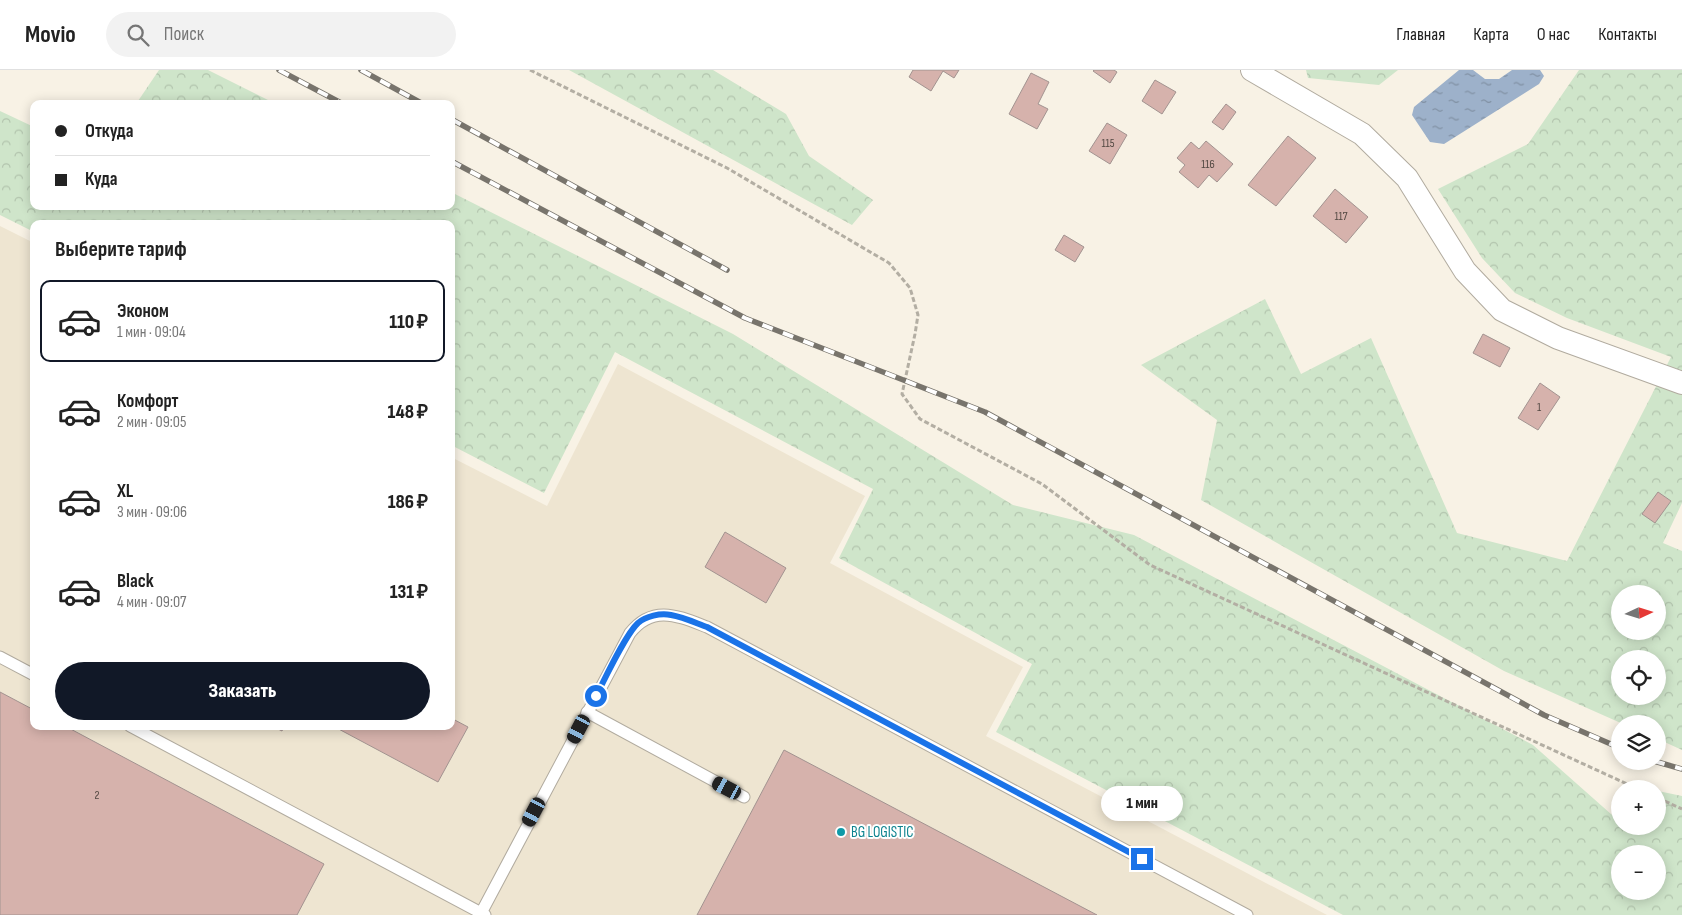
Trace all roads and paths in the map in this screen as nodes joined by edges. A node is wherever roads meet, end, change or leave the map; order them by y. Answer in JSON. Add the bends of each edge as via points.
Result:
{"nodes":[{"id":1,"x":530,"y":70,"type":"edge"},
{"id":2,"x":1252,"y":70,"type":"edge"},
{"id":3,"x":1682,"y":384,"type":"edge"},
{"id":4,"x":0,"y":657,"type":"edge"},
{"id":5,"x":30,"y":673,"type":"edge"},
{"id":6,"x":588,"y":712,"type":"junction"},
{"id":7,"x":137,"y":730,"type":"edge"},
{"id":8,"x":1618,"y":780,"type":"edge"},
{"id":9,"x":744,"y":797,"type":"dead end"},
{"id":10,"x":1666,"y":802,"type":"edge"},
{"id":11,"x":1682,"y":809,"type":"edge"},
{"id":12,"x":482,"y":914,"type":"edge"},
{"id":13,"x":1246,"y":915,"type":"edge"}],
"edges":[{"from":1,"to":8,"type":"path","via":[[727,168],[889,263],[910,288],[918,315],[902,394],[920,419],[1042,484],[1150,565]]},
{"from":2,"to":3,"type":"street","via":[[1362,134],[1406,178],[1465,271],[1502,310],[1558,338]]},
{"from":4,"to":5,"type":"lane"},
{"from":6,"to":9,"type":"lane"},
{"from":6,"to":12,"type":"lane"},
{"from":6,"to":13,"type":"lane","via":[[638,623],[646,617],[658,615],[685,618]]},
{"from":7,"to":12,"type":"lane"},
{"from":10,"to":11,"type":"path"}]}
